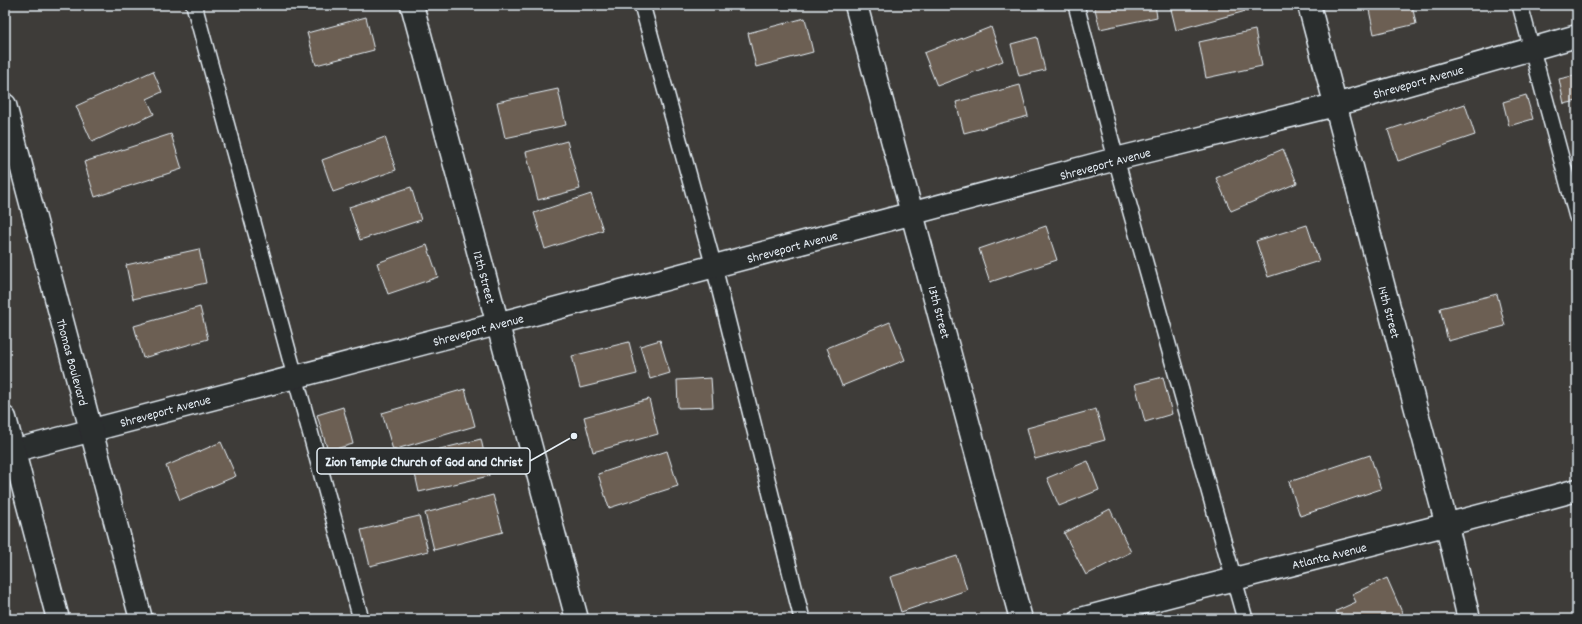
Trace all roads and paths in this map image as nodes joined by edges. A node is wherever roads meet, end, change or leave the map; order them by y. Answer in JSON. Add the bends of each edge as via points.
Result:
{"nodes":[{"id":1,"x":194,"y":5,"type":"edge"},
{"id":2,"x":412,"y":5,"type":"edge"},
{"id":3,"x":642,"y":5,"type":"edge"},
{"id":4,"x":856,"y":5,"type":"edge"},
{"id":5,"x":1076,"y":5,"type":"edge"},
{"id":6,"x":1309,"y":5,"type":"edge"},
{"id":7,"x":1520,"y":5,"type":"edge"},
{"id":8,"x":1577,"y":36,"type":"edge"},
{"id":9,"x":1532,"y":48,"type":"junction"},
{"id":10,"x":5,"y":105,"type":"edge"},
{"id":11,"x":1335,"y":105,"type":"junction"},
{"id":12,"x":1116,"y":159,"type":"junction"},
{"id":13,"x":914,"y":214,"type":"junction"},
{"id":14,"x":1577,"y":217,"type":"edge"},
{"id":15,"x":714,"y":267,"type":"junction"},
{"id":16,"x":497,"y":324,"type":"junction"},
{"id":17,"x":295,"y":376,"type":"junction"},
{"id":18,"x":5,"y":418,"type":"edge"},
{"id":19,"x":90,"y":430,"type":"junction"},
{"id":20,"x":9,"y":452,"type":"edge"},
{"id":21,"x":1577,"y":490,"type":"edge"},
{"id":22,"x":1447,"y":526,"type":"junction"},
{"id":23,"x":1233,"y":578,"type":"junction"},
{"id":24,"x":58,"y":619,"type":"edge"},
{"id":25,"x":141,"y":619,"type":"edge"},
{"id":26,"x":361,"y":619,"type":"edge"},
{"id":27,"x":577,"y":619,"type":"edge"},
{"id":28,"x":802,"y":619,"type":"edge"},
{"id":29,"x":1021,"y":619,"type":"edge"},
{"id":30,"x":1081,"y":619,"type":"edge"},
{"id":31,"x":1245,"y":619,"type":"edge"},
{"id":32,"x":1469,"y":619,"type":"edge"}],
"edges":[{"from":1,"to":17,"type":"lane"},
{"from":2,"to":16,"type":"street","name":"12th Street"},
{"from":3,"to":15,"type":"lane"},
{"from":4,"to":13,"type":"street","name":"13th Street"},
{"from":5,"to":12,"type":"lane"},
{"from":6,"to":11,"type":"street","name":"14th Street"},
{"from":7,"to":9,"type":"lane"},
{"from":8,"to":9,"type":"street","name":"Shreveport Avenue"},
{"from":9,"to":11,"type":"street","name":"Shreveport Avenue"},
{"from":9,"to":14,"type":"lane"},
{"from":10,"to":19,"type":"street","name":"Thomas Boulevard"},
{"from":11,"to":12,"type":"street","name":"Shreveport Avenue"},
{"from":11,"to":22,"type":"street","name":"14th Street"},
{"from":12,"to":13,"type":"street","name":"Shreveport Avenue"},
{"from":12,"to":23,"type":"lane"},
{"from":13,"to":15,"type":"street","name":"Shreveport Avenue"},
{"from":13,"to":29,"type":"street","name":"13th Street"},
{"from":15,"to":16,"type":"street","name":"Shreveport Avenue"},
{"from":15,"to":28,"type":"lane"},
{"from":16,"to":17,"type":"street","name":"Shreveport Avenue"},
{"from":16,"to":27,"type":"street","name":"12th Street"},
{"from":17,"to":19,"type":"street","name":"Shreveport Avenue"},
{"from":17,"to":26,"type":"lane"},
{"from":18,"to":20,"type":"street"},
{"from":19,"to":20,"type":"street","name":"Shreveport Avenue"},
{"from":19,"to":25,"type":"street","name":"Thomas Boulevard"},
{"from":20,"to":24,"type":"street"},
{"from":21,"to":22,"type":"street","name":"Atlanta Avenue"},
{"from":22,"to":23,"type":"street","name":"Atlanta Avenue"},
{"from":22,"to":32,"type":"street","name":"14th Street"},
{"from":23,"to":30,"type":"street","name":"Atlanta Avenue"},
{"from":23,"to":31,"type":"lane"}]}
